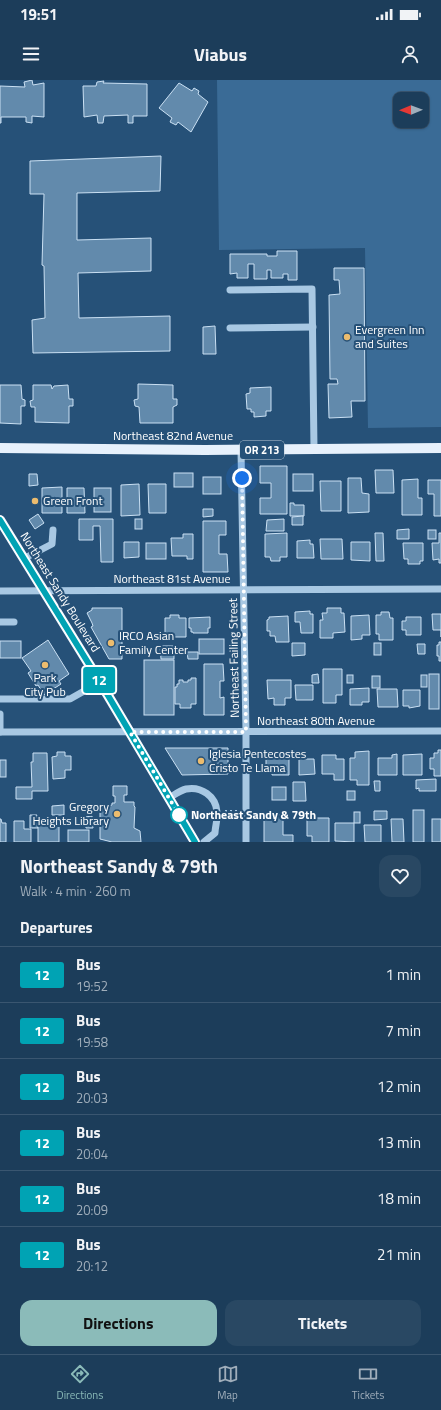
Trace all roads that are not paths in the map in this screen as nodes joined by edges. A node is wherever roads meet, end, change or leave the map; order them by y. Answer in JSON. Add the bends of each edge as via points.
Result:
{"nodes":[{"id":1,"x":230,"y":290,"type":"dead end"},
{"id":2,"x":313,"y":327,"type":"junction"},
{"id":3,"x":230,"y":328,"type":"dead end"},
{"id":4,"x":0,"y":448,"type":"edge"},
{"id":5,"x":441,"y":448,"type":"edge"},
{"id":6,"x":314,"y":449,"type":"junction"},
{"id":7,"x":241,"y":450,"type":"junction"},
{"id":8,"x":0,"y":520,"type":"edge"},
{"id":9,"x":53,"y":530,"type":"dead end"},
{"id":10,"x":24,"y":558,"type":"junction"},
{"id":11,"x":441,"y":589,"type":"edge"},
{"id":12,"x":244,"y":590,"type":"junction"},
{"id":13,"x":0,"y":591,"type":"edge"},
{"id":14,"x":43,"y":591,"type":"junction"},
{"id":15,"x":0,"y":622,"type":"edge"},
{"id":16,"x":14,"y":622,"type":"dead end"},
{"id":17,"x":100,"y":682,"type":"junction"},
{"id":18,"x":0,"y":699,"type":"edge"},
{"id":19,"x":0,"y":714,"type":"edge"},
{"id":20,"x":441,"y":731,"type":"edge"},
{"id":21,"x":0,"y":732,"type":"edge"},
{"id":22,"x":130,"y":732,"type":"junction"},
{"id":23,"x":246,"y":732,"type":"junction"},
{"id":24,"x":169,"y":798,"type":"junction"},
{"id":25,"x":195,"y":842,"type":"edge"},
{"id":26,"x":204,"y":842,"type":"edge"},
{"id":27,"x":246,"y":842,"type":"edge"}],
"edges":[{"from":1,"to":2,"type":"street","via":[[312,289]]},
{"from":2,"to":3,"type":"street"},
{"from":2,"to":6,"type":"street"},
{"from":4,"to":7,"type":"main road","name":"Northeast 82nd Avenue","number":"OR 213"},
{"from":5,"to":6,"type":"main road","name":"Northeast 82nd Avenue","number":"OR 213"},
{"from":6,"to":7,"type":"main road","name":"Northeast 82nd Avenue","number":"OR 213"},
{"from":7,"to":12,"type":"street","name":"Northeast Failing Street"},
{"from":8,"to":10,"type":"main road","name":"Northeast Sandy Boulevard"},
{"from":9,"to":10,"type":"street","via":[[52,544]]},
{"from":10,"to":14,"type":"main road","name":"Northeast Sandy Boulevard"},
{"from":11,"to":12,"type":"street","name":"Northeast 81st Avenue"},
{"from":12,"to":14,"type":"street","name":"Northeast 81st Avenue"},
{"from":12,"to":23,"type":"street","name":"Northeast Failing Street"},
{"from":13,"to":14,"type":"street","name":"Northeast 81st Avenue"},
{"from":14,"to":17,"type":"main road","name":"Northeast Sandy Boulevard"},
{"from":15,"to":16,"type":"street"},
{"from":17,"to":18,"type":"street","via":[[70,699]]},
{"from":17,"to":22,"type":"main road","name":"Northeast Sandy Boulevard"},
{"from":19,"to":21,"type":"street"},
{"from":20,"to":23,"type":"street","name":"Northeast 80th Avenue"},
{"from":21,"to":22,"type":"street","name":"Northeast 80th Avenue"},
{"from":22,"to":23,"type":"street","name":"Northeast 80th Avenue"},
{"from":22,"to":24,"type":"main road","name":"Northeast Sandy Boulevard"},
{"from":23,"to":27,"type":"street","name":"Northeast Failing Street"},
{"from":24,"to":25,"type":"main road","name":"Northeast Sandy Boulevard"},
{"from":24,"to":26,"type":"street","via":[[186,789],[202,790],[214,801],[217,812],[215,833]]}]}
